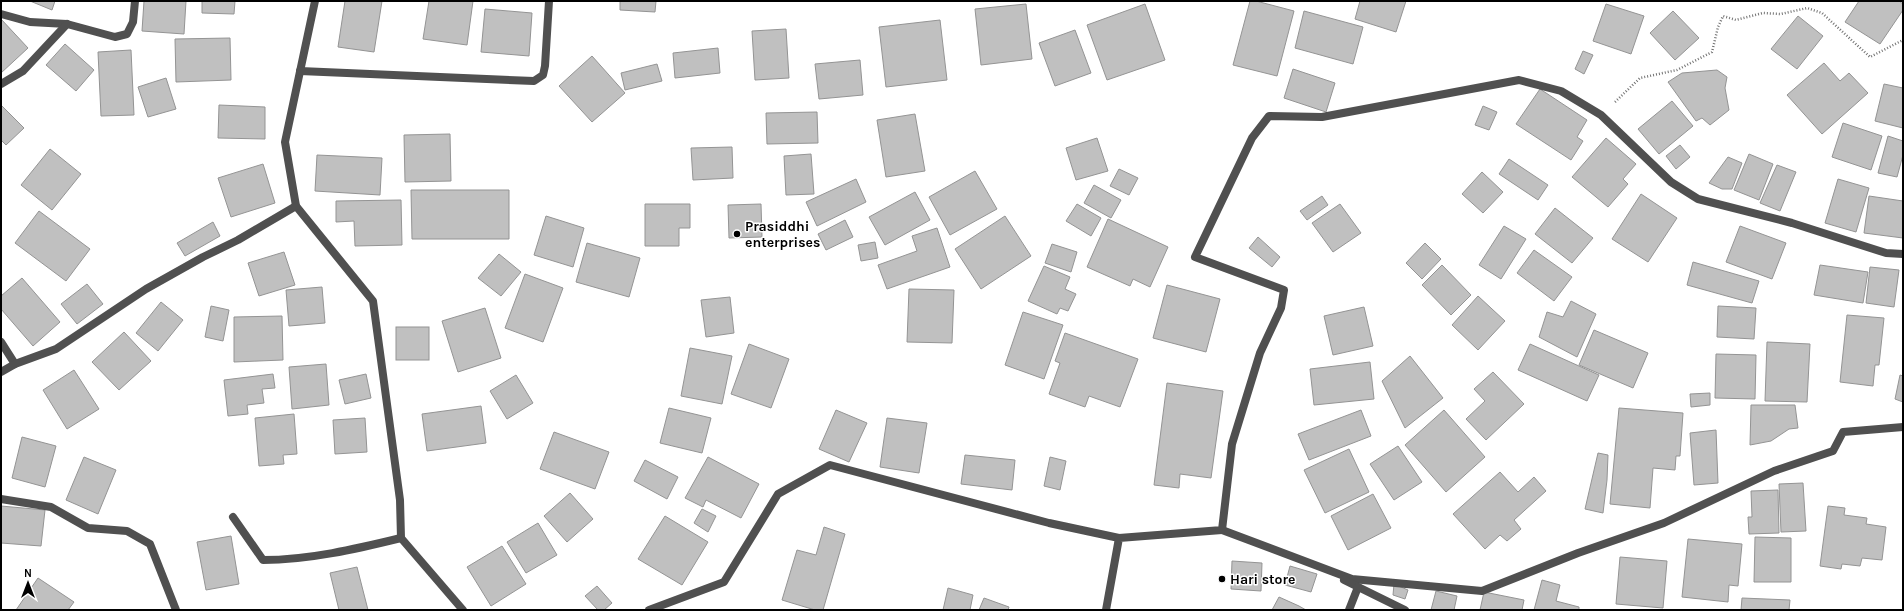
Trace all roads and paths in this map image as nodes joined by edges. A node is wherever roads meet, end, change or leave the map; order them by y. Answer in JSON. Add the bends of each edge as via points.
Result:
{"nodes":[{"id":1,"x":135,"y":1,"type":"edge"},
{"id":2,"x":315,"y":1,"type":"edge"},
{"id":3,"x":549,"y":1,"type":"edge"},
{"id":4,"x":1,"y":14,"type":"edge"},
{"id":5,"x":67,"y":24,"type":"junction"},
{"id":6,"x":1903,"y":40,"type":"edge"},
{"id":7,"x":300,"y":71,"type":"junction"},
{"id":8,"x":1,"y":84,"type":"edge"},
{"id":9,"x":1601,"y":115,"type":"junction"},
{"id":10,"x":296,"y":206,"type":"junction"},
{"id":11,"x":1903,"y":254,"type":"edge"},
{"id":12,"x":1,"y":342,"type":"edge"},
{"id":13,"x":15,"y":364,"type":"junction"},
{"id":14,"x":1,"y":372,"type":"edge"},
{"id":15,"x":1903,"y":427,"type":"edge"},
{"id":16,"x":1,"y":499,"type":"edge"},
{"id":17,"x":233,"y":517,"type":"dead end"},
{"id":18,"x":1222,"y":530,"type":"junction"},
{"id":19,"x":401,"y":538,"type":"junction"},
{"id":20,"x":1119,"y":538,"type":"junction"},
{"id":21,"x":1280,"y":553,"type":"junction"},
{"id":22,"x":1358,"y":587,"type":"junction"},
{"id":23,"x":176,"y":610,"type":"edge"},
{"id":24,"x":463,"y":610,"type":"edge"},
{"id":25,"x":648,"y":610,"type":"edge"},
{"id":26,"x":1106,"y":610,"type":"edge"},
{"id":27,"x":1349,"y":610,"type":"edge"},
{"id":28,"x":1405,"y":610,"type":"edge"}],
"edges":[{"from":1,"to":5,"type":"street","via":[[133,22],[127,34],[115,37]]},
{"from":2,"to":7,"type":"street"},
{"from":3,"to":7,"type":"street","via":[[545,66],[543,75],[534,81]]},
{"from":4,"to":5,"type":"street","via":[[30,22]]},
{"from":5,"to":8,"type":"street","via":[[23,71]]},
{"from":6,"to":9,"type":"path","via":[[1870,57],[1822,13],[1807,8],[1781,14],[1763,13],[1736,20],[1723,16],[1712,52],[1677,70],[1640,78]]},
{"from":7,"to":10,"type":"street","via":[[285,142]]},
{"from":9,"to":11,"type":"street","via":[[1672,182],[1698,199],[1886,253]]},
{"from":9,"to":18,"type":"street","via":[[1562,91],[1519,80],[1322,117],[1268,116],[1252,138],[1195,257],[1284,290],[1281,308],[1260,353],[1232,444]]},
{"from":10,"to":13,"type":"street","via":[[146,289],[56,349]]},
{"from":10,"to":19,"type":"street","via":[[373,301],[400,500]]},
{"from":12,"to":13,"type":"street"},
{"from":13,"to":14,"type":"street"},
{"from":15,"to":21,"type":"street","via":[[1843,432],[1833,451],[1774,471],[1664,523],[1482,590],[1352,579]]},
{"from":16,"to":23,"type":"street","via":[[51,507],[88,528],[127,531],[150,544]]},
{"from":17,"to":19,"type":"street","via":[[263,560],[350,551]]},
{"from":18,"to":20,"type":"street"},
{"from":18,"to":21,"type":"street"},
{"from":19,"to":24,"type":"street"},
{"from":20,"to":25,"type":"street","via":[[1049,523],[830,465],[778,494],[724,582]]},
{"from":20,"to":26,"type":"street"},
{"from":21,"to":22,"type":"street","via":[[1322,569]]},
{"from":22,"to":27,"type":"street"},
{"from":22,"to":28,"type":"street"}]}
